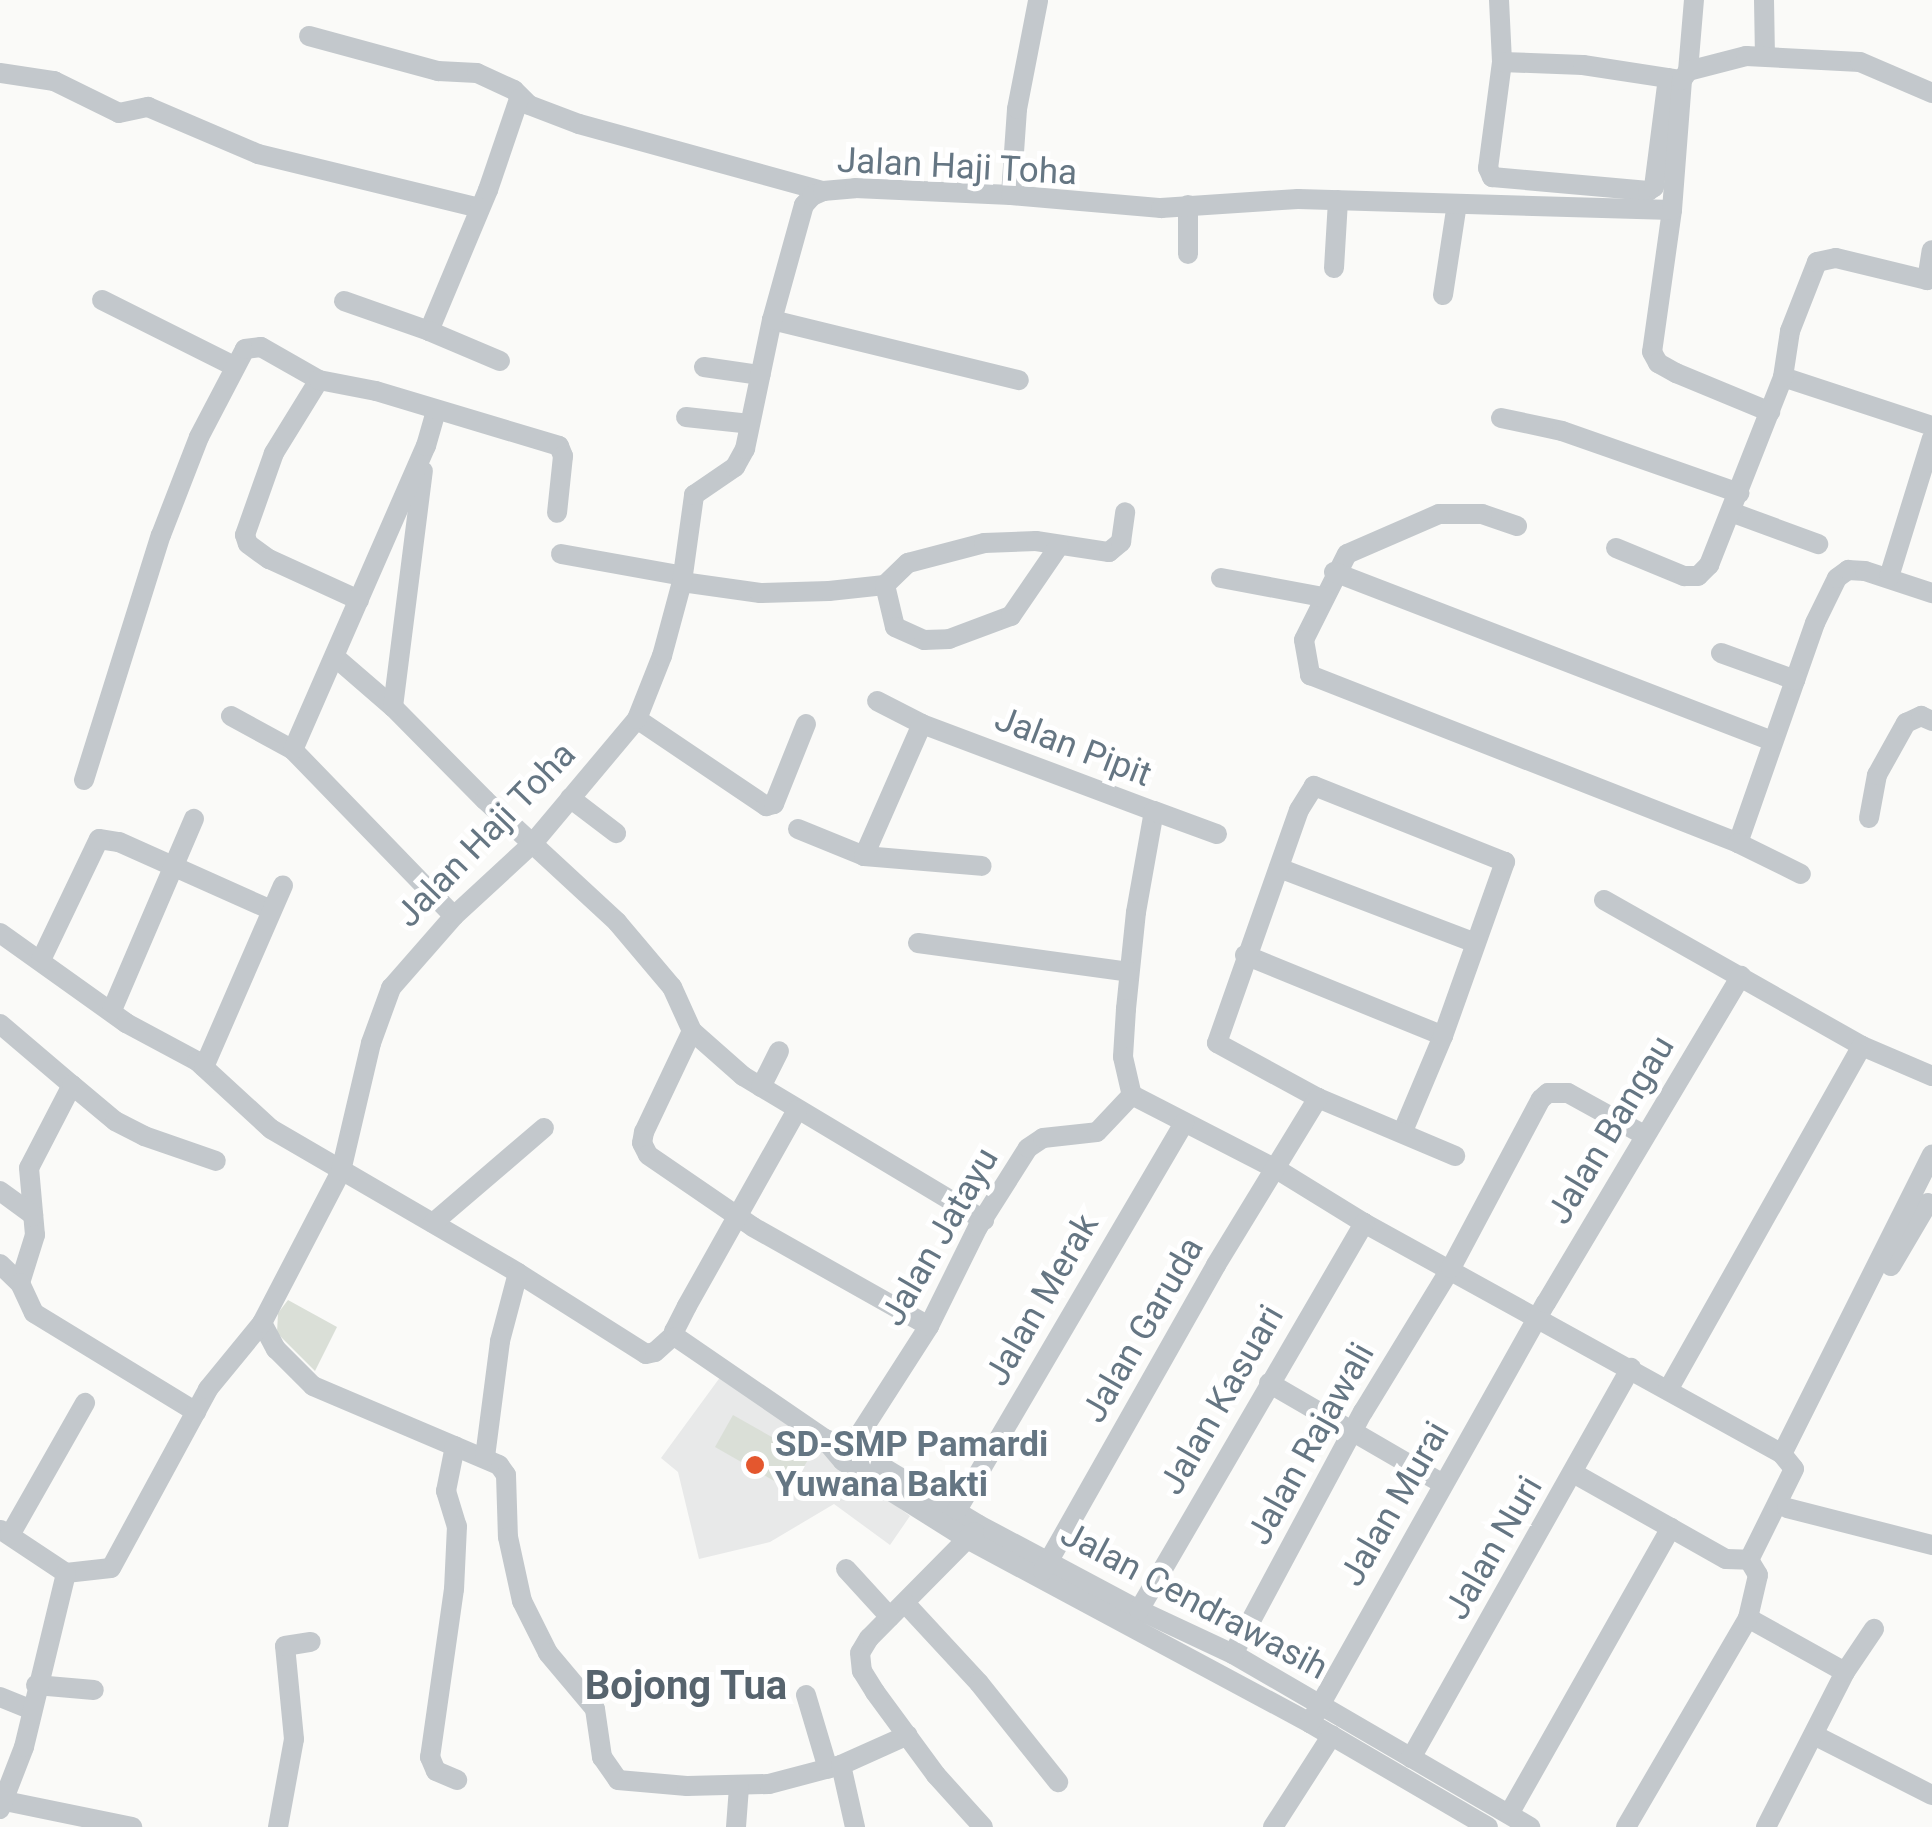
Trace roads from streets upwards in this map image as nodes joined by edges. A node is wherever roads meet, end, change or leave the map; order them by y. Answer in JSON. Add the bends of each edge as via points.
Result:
{"nodes":[{"id":1,"x":1499,"y":0,"type":"edge"},
{"id":2,"x":1694,"y":0,"type":"edge"},
{"id":3,"x":1764,"y":0,"type":"edge"},
{"id":4,"x":1038,"y":1,"type":"edge"},
{"id":5,"x":310,"y":36,"type":"dead end"},
{"id":6,"x":1766,"y":56,"type":"junction"},
{"id":7,"x":1502,"y":62,"type":"junction"},
{"id":8,"x":0,"y":73,"type":"edge"},
{"id":9,"x":1679,"y":77,"type":"junction"},
{"id":10,"x":1932,"y":93,"type":"edge"},
{"id":11,"x":519,"y":99,"type":"junction"},
{"id":12,"x":823,"y":190,"type":"junction"},
{"id":13,"x":1012,"y":194,"type":"junction"},
{"id":14,"x":1338,"y":200,"type":"junction"},
{"id":15,"x":1457,"y":204,"type":"junction"},
{"id":16,"x":1188,"y":206,"type":"junction"},
{"id":17,"x":479,"y":208,"type":"junction"},
{"id":18,"x":1672,"y":210,"type":"junction"},
{"id":19,"x":1932,"y":250,"type":"edge"},
{"id":20,"x":1188,"y":254,"type":"dead end"},
{"id":21,"x":1334,"y":268,"type":"dead end"},
{"id":22,"x":1929,"y":281,"type":"edge"},
{"id":23,"x":1443,"y":296,"type":"dead end"},
{"id":24,"x":102,"y":300,"type":"dead end"},
{"id":25,"x":344,"y":301,"type":"dead end"},
{"id":26,"x":772,"y":320,"type":"junction"},
{"id":27,"x":430,"y":330,"type":"junction"},
{"id":28,"x":500,"y":361,"type":"dead end"},
{"id":29,"x":234,"y":366,"type":"junction"},
{"id":30,"x":704,"y":367,"type":"dead end"},
{"id":31,"x":760,"y":376,"type":"junction"},
{"id":32,"x":1783,"y":377,"type":"junction"},
{"id":33,"x":319,"y":380,"type":"junction"},
{"id":34,"x":1019,"y":380,"type":"dead end"},
{"id":35,"x":436,"y":412,"type":"junction"},
{"id":36,"x":1770,"y":412,"type":"junction"},
{"id":37,"x":686,"y":417,"type":"dead end"},
{"id":38,"x":1501,"y":418,"type":"dead end"},
{"id":39,"x":750,"y":424,"type":"junction"},
{"id":40,"x":1932,"y":426,"type":"edge"},
{"id":41,"x":1932,"y":438,"type":"edge"},
{"id":42,"x":426,"y":446,"type":"junction"},
{"id":43,"x":1735,"y":502,"type":"junction"},
{"id":44,"x":557,"y":512,"type":"dead end"},
{"id":45,"x":1125,"y":512,"type":"dead end"},
{"id":46,"x":1517,"y":526,"type":"dead end"},
{"id":47,"x":1818,"y":544,"type":"dead end"},
{"id":48,"x":1059,"y":546,"type":"junction"},
{"id":49,"x":1616,"y":548,"type":"dead end"},
{"id":50,"x":562,"y":554,"type":"dead end"},
{"id":51,"x":1334,"y":572,"type":"junction"},
{"id":52,"x":1888,"y":577,"type":"junction"},
{"id":53,"x":1221,"y":578,"type":"dead end"},
{"id":54,"x":683,"y":579,"type":"junction"},
{"id":55,"x":886,"y":585,"type":"junction"},
{"id":56,"x":1932,"y":593,"type":"edge"},
{"id":57,"x":1323,"y":596,"type":"junction"},
{"id":58,"x":359,"y":600,"type":"junction"},
{"id":59,"x":1720,"y":653,"type":"dead end"},
{"id":60,"x":335,"y":657,"type":"junction"},
{"id":61,"x":1795,"y":680,"type":"junction"},
{"id":62,"x":877,"y":701,"type":"dead end"},
{"id":63,"x":393,"y":707,"type":"junction"},
{"id":64,"x":230,"y":716,"type":"dead end"},
{"id":65,"x":637,"y":720,"type":"junction"},
{"id":66,"x":1932,"y":721,"type":"edge"},
{"id":67,"x":806,"y":724,"type":"dead end"},
{"id":68,"x":922,"y":724,"type":"junction"},
{"id":69,"x":1774,"y":741,"type":"junction"},
{"id":70,"x":293,"y":750,"type":"junction"},
{"id":71,"x":84,"y":780,"type":"dead end"},
{"id":72,"x":570,"y":798,"type":"junction"},
{"id":73,"x":1154,"y":811,"type":"junction"},
{"id":74,"x":1869,"y":818,"type":"dead end"},
{"id":75,"x":194,"y":819,"type":"dead end"},
{"id":76,"x":798,"y":829,"type":"dead end"},
{"id":77,"x":616,"y":833,"type":"dead end"},
{"id":78,"x":1217,"y":834,"type":"dead end"},
{"id":79,"x":533,"y":843,"type":"junction"},
{"id":80,"x":1738,"y":843,"type":"junction"},
{"id":81,"x":864,"y":856,"type":"junction"},
{"id":82,"x":173,"y":864,"type":"junction"},
{"id":83,"x":982,"y":866,"type":"dead end"},
{"id":84,"x":1280,"y":868,"type":"junction"},
{"id":85,"x":1801,"y":874,"type":"dead end"},
{"id":86,"x":283,"y":885,"type":"dead end"},
{"id":87,"x":1604,"y":900,"type":"dead end"},
{"id":88,"x":269,"y":910,"type":"junction"},
{"id":89,"x":454,"y":916,"type":"junction"},
{"id":90,"x":0,"y":933,"type":"edge"},
{"id":91,"x":918,"y":943,"type":"dead end"},
{"id":92,"x":1475,"y":943,"type":"junction"},
{"id":93,"x":1245,"y":956,"type":"junction"},
{"id":94,"x":41,"y":960,"type":"junction"},
{"id":95,"x":1130,"y":972,"type":"junction"},
{"id":96,"x":1742,"y":976,"type":"junction"},
{"id":97,"x":112,"y":1010,"type":"junction"},
{"id":98,"x":0,"y":1024,"type":"edge"},
{"id":99,"x":692,"y":1031,"type":"junction"},
{"id":100,"x":1443,"y":1036,"type":"junction"},
{"id":101,"x":1862,"y":1046,"type":"junction"},
{"id":102,"x":779,"y":1051,"type":"dead end"},
{"id":103,"x":204,"y":1067,"type":"junction"},
{"id":104,"x":1932,"y":1076,"type":"edge"},
{"id":105,"x":72,"y":1086,"type":"junction"},
{"id":106,"x":761,"y":1087,"type":"junction"},
{"id":107,"x":1132,"y":1096,"type":"junction"},
{"id":108,"x":1318,"y":1098,"type":"junction"},
{"id":109,"x":796,"y":1110,"type":"junction"},
{"id":110,"x":1184,"y":1122,"type":"junction"},
{"id":111,"x":544,"y":1128,"type":"dead end"},
{"id":112,"x":1403,"y":1131,"type":"junction"},
{"id":113,"x":1644,"y":1135,"type":"junction"},
{"id":114,"x":1932,"y":1155,"type":"edge"},
{"id":115,"x":1455,"y":1156,"type":"dead end"},
{"id":116,"x":216,"y":1161,"type":"dead end"},
{"id":117,"x":1278,"y":1170,"type":"junction"},
{"id":118,"x":342,"y":1171,"type":"junction"},
{"id":119,"x":0,"y":1191,"type":"edge"},
{"id":120,"x":1928,"y":1202,"type":"dead end"},
{"id":121,"x":33,"y":1214,"type":"junction"},
{"id":122,"x":740,"y":1218,"type":"junction"},
{"id":123,"x":984,"y":1220,"type":"junction"},
{"id":124,"x":433,"y":1223,"type":"junction"},
{"id":125,"x":1364,"y":1223,"type":"junction"},
{"id":126,"x":0,"y":1264,"type":"edge"},
{"id":127,"x":1450,"y":1268,"type":"junction"},
{"id":128,"x":518,"y":1273,"type":"junction"},
{"id":129,"x":20,"y":1283,"type":"junction"},
{"id":130,"x":1538,"y":1318,"type":"junction"},
{"id":131,"x":262,"y":1323,"type":"junction"},
{"id":132,"x":929,"y":1326,"type":"junction"},
{"id":133,"x":675,"y":1336,"type":"junction"},
{"id":134,"x":1631,"y":1368,"type":"junction"},
{"id":135,"x":1269,"y":1383,"type":"junction"},
{"id":136,"x":1668,"y":1390,"type":"junction"},
{"id":137,"x":85,"y":1403,"type":"dead end"},
{"id":138,"x":196,"y":1412,"type":"junction"},
{"id":139,"x":1354,"y":1430,"type":"junction"},
{"id":140,"x":1793,"y":1433,"type":"junction"},
{"id":141,"x":455,"y":1446,"type":"junction"},
{"id":142,"x":847,"y":1455,"type":"junction"},
{"id":143,"x":485,"y":1457,"type":"junction"},
{"id":144,"x":1788,"y":1461,"type":"junction"},
{"id":145,"x":1575,"y":1474,"type":"junction"},
{"id":146,"x":1443,"y":1484,"type":"junction"},
{"id":147,"x":1787,"y":1508,"type":"dead end"},
{"id":148,"x":957,"y":1510,"type":"junction"},
{"id":149,"x":1671,"y":1528,"type":"junction"},
{"id":150,"x":5,"y":1532,"type":"edge"},
{"id":151,"x":973,"y":1532,"type":"junction"},
{"id":152,"x":1932,"y":1545,"type":"edge"},
{"id":153,"x":1749,"y":1560,"type":"junction"},
{"id":154,"x":846,"y":1569,"type":"dead end"},
{"id":155,"x":1044,"y":1569,"type":"junction"},
{"id":156,"x":66,"y":1574,"type":"junction"},
{"id":157,"x":898,"y":1610,"type":"junction"},
{"id":158,"x":1139,"y":1610,"type":"junction"},
{"id":159,"x":1748,"y":1618,"type":"junction"},
{"id":160,"x":1874,"y":1629,"type":"dead end"},
{"id":161,"x":311,"y":1642,"type":"dead end"},
{"id":162,"x":1233,"y":1654,"type":"junction"},
{"id":163,"x":1845,"y":1672,"type":"junction"},
{"id":164,"x":36,"y":1685,"type":"junction"},
{"id":165,"x":94,"y":1690,"type":"dead end"},
{"id":166,"x":806,"y":1694,"type":"dead end"},
{"id":167,"x":0,"y":1697,"type":"edge"},
{"id":168,"x":30,"y":1709,"type":"junction"},
{"id":169,"x":1315,"y":1713,"type":"junction"},
{"id":170,"x":908,"y":1735,"type":"junction"},
{"id":171,"x":1332,"y":1735,"type":"junction"},
{"id":172,"x":1814,"y":1736,"type":"junction"},
{"id":173,"x":1411,"y":1758,"type":"junction"},
{"id":174,"x":835,"y":1767,"type":"junction"},
{"id":175,"x":457,"y":1780,"type":"dead end"},
{"id":176,"x":1058,"y":1782,"type":"dead end"},
{"id":177,"x":739,"y":1787,"type":"junction"},
{"id":178,"x":1932,"y":1795,"type":"edge"},
{"id":179,"x":2,"y":1805,"type":"edge"},
{"id":180,"x":1509,"y":1814,"type":"junction"},
{"id":181,"x":1283,"y":1824,"type":"edge"},
{"id":182,"x":1774,"y":1825,"type":"edge"},
{"id":183,"x":132,"y":1827,"type":"edge"},
{"id":184,"x":278,"y":1827,"type":"edge"},
{"id":185,"x":736,"y":1827,"type":"edge"},
{"id":186,"x":855,"y":1827,"type":"edge"},
{"id":187,"x":983,"y":1827,"type":"edge"},
{"id":188,"x":1488,"y":1827,"type":"edge"},
{"id":189,"x":1530,"y":1827,"type":"edge"},
{"id":190,"x":1626,"y":1827,"type":"edge"}],
"edges":[{"from":1,"to":7,"type":"street"},
{"from":2,"to":9,"type":"street"},
{"from":3,"to":6,"type":"street"},
{"from":4,"to":13,"type":"street","via":[[1017,109]]},
{"from":5,"to":11,"type":"street","via":[[438,71],[476,73],[514,90]]},
{"from":6,"to":9,"type":"street"},
{"from":6,"to":10,"type":"street","via":[[1860,62]]},
{"from":7,"to":9,"type":"street"},
{"from":7,"to":9,"type":"street","via":[[1488,168],[1502,180],[1648,191]]},
{"from":8,"to":17,"type":"street","via":[[54,80],[120,114],[148,107],[258,154]]},
{"from":9,"to":18,"type":"street"},
{"from":11,"to":12,"type":"street","via":[[579,124]]},
{"from":11,"to":17,"type":"street"},
{"from":12,"to":13,"type":"street","name":"Jalan Haji Toha"},
{"from":12,"to":26,"type":"street","name":"Jalan Haji Toha","via":[[804,206]]},
{"from":13,"to":16,"type":"street","name":"Jalan Haji Toha","via":[[1102,206]]},
{"from":14,"to":15,"type":"street","name":"Jalan Haji Toha"},
{"from":14,"to":16,"type":"street","name":"Jalan Haji Toha"},
{"from":14,"to":21,"type":"street"},
{"from":15,"to":18,"type":"street","name":"Jalan Haji Toha"},
{"from":15,"to":23,"type":"street"},
{"from":16,"to":20,"type":"street"},
{"from":17,"to":27,"type":"street"},
{"from":18,"to":36,"type":"street","via":[[1653,338],[1658,364]]},
{"from":19,"to":22,"type":"street"},
{"from":22,"to":32,"type":"street","via":[[1821,260],[1799,302]]},
{"from":24,"to":29,"type":"street"},
{"from":25,"to":27,"type":"street"},
{"from":26,"to":31,"type":"street","name":"Jalan Haji Toha"},
{"from":26,"to":34,"type":"street"},
{"from":27,"to":28,"type":"street"},
{"from":29,"to":33,"type":"street","via":[[245,349],[261,347]]},
{"from":29,"to":71,"type":"street","via":[[161,535]]},
{"from":30,"to":31,"type":"street"},
{"from":31,"to":39,"type":"street","name":"Jalan Haji Toha"},
{"from":32,"to":36,"type":"street"},
{"from":32,"to":40,"type":"street"},
{"from":33,"to":35,"type":"street"},
{"from":33,"to":58,"type":"street","via":[[274,453],[245,534],[269,559]]},
{"from":35,"to":42,"type":"street"},
{"from":35,"to":44,"type":"street","via":[[559,446]]},
{"from":36,"to":43,"type":"street"},
{"from":37,"to":39,"type":"street"},
{"from":38,"to":43,"type":"street","via":[[1562,431]]},
{"from":39,"to":54,"type":"street","name":"Jalan Haji Toha","via":[[734,467],[694,495]]},
{"from":41,"to":52,"type":"street"},
{"from":42,"to":58,"type":"street"},
{"from":42,"to":63,"type":"street"},
{"from":43,"to":47,"type":"street"},
{"from":43,"to":49,"type":"street","via":[[1709,566],[1698,576]]},
{"from":45,"to":48,"type":"street","via":[[1116,549]]},
{"from":46,"to":51,"type":"street","via":[[1482,514],[1439,514],[1347,554]]},
{"from":48,"to":55,"type":"street","via":[[984,543],[943,551],[908,564]]},
{"from":48,"to":55,"type":"street","via":[[1011,616],[948,640],[924,640],[895,628]]},
{"from":50,"to":54,"type":"street"},
{"from":51,"to":57,"type":"street"},
{"from":51,"to":69,"type":"street"},
{"from":52,"to":56,"type":"street"},
{"from":52,"to":61,"type":"street","via":[[1848,570],[1837,578]]},
{"from":53,"to":57,"type":"street"},
{"from":54,"to":55,"type":"street","via":[[760,593]]},
{"from":54,"to":65,"type":"street","name":"Jalan Haji Toha"},
{"from":57,"to":80,"type":"street","via":[[1304,640],[1310,674]]},
{"from":58,"to":60,"type":"street"},
{"from":59,"to":61,"type":"street"},
{"from":60,"to":63,"type":"street"},
{"from":60,"to":70,"type":"street"},
{"from":61,"to":69,"type":"street"},
{"from":62,"to":68,"type":"street","name":"Jalan Pipit"},
{"from":63,"to":79,"type":"street"},
{"from":64,"to":70,"type":"street"},
{"from":65,"to":67,"type":"street","via":[[766,806],[774,804]]},
{"from":65,"to":72,"type":"street","name":"Jalan Haji Toha"},
{"from":66,"to":74,"type":"street","via":[[1921,716],[1906,722],[1876,775]]},
{"from":68,"to":73,"type":"street","name":"Jalan Pipit"},
{"from":68,"to":81,"type":"street"},
{"from":69,"to":80,"type":"street"},
{"from":70,"to":89,"type":"street"},
{"from":72,"to":77,"type":"street"},
{"from":72,"to":79,"type":"street","name":"Jalan Haji Toha"},
{"from":73,"to":78,"type":"street"},
{"from":73,"to":95,"type":"street","name":"Jalan Pipit"},
{"from":75,"to":82,"type":"street"},
{"from":76,"to":81,"type":"street"},
{"from":79,"to":89,"type":"street","name":"Jalan Haji Toha"},
{"from":79,"to":99,"type":"street","via":[[651,958]]},
{"from":80,"to":85,"type":"street"},
{"from":81,"to":83,"type":"street"},
{"from":82,"to":88,"type":"street"},
{"from":82,"to":94,"type":"street","via":[[106,838],[92,845]]},
{"from":82,"to":97,"type":"street"},
{"from":84,"to":92,"type":"street"},
{"from":84,"to":92,"type":"street","via":[[1306,794],[1314,786],[1336,793],[1502,859]]},
{"from":84,"to":93,"type":"street"},
{"from":86,"to":88,"type":"street"},
{"from":87,"to":96,"type":"street"},
{"from":88,"to":103,"type":"street"},
{"from":89,"to":118,"type":"street","name":"Jalan Haji Toha","via":[[391,988],[371,1043]]},
{"from":90,"to":94,"type":"street"},
{"from":91,"to":95,"type":"street"},
{"from":92,"to":100,"type":"street"},
{"from":93,"to":100,"type":"street"},
{"from":93,"to":108,"type":"street","via":[[1217,1043]]},
{"from":94,"to":97,"type":"street"},
{"from":95,"to":107,"type":"street","name":"Jalan Pipit","via":[[1124,1056]]},
{"from":96,"to":101,"type":"street"},
{"from":96,"to":113,"type":"street","name":"Jalan Bangau"},
{"from":97,"to":103,"type":"street"},
{"from":98,"to":105,"type":"street"},
{"from":99,"to":106,"type":"street"},
{"from":99,"to":122,"type":"street","via":[[642,1143],[648,1155]]},
{"from":100,"to":112,"type":"street"},
{"from":101,"to":104,"type":"street"},
{"from":101,"to":136,"type":"street"},
{"from":102,"to":106,"type":"street"},
{"from":103,"to":118,"type":"street","via":[[271,1129]]},
{"from":105,"to":116,"type":"street","via":[[144,1136]]},
{"from":105,"to":121,"type":"street","via":[[29,1168]]},
{"from":106,"to":109,"type":"street"},
{"from":107,"to":110,"type":"street"},
{"from":107,"to":123,"type":"street","name":"Jalan Jatayu","via":[[1096,1132],[1043,1138],[1028,1148]]},
{"from":108,"to":112,"type":"street"},
{"from":108,"to":117,"type":"street","name":"Jalan Garuda"},
{"from":109,"to":122,"type":"street"},
{"from":109,"to":123,"type":"street"},
{"from":110,"to":117,"type":"street"},
{"from":110,"to":148,"type":"street","name":"Jalan Merak"},
{"from":111,"to":124,"type":"street"},
{"from":112,"to":115,"type":"street"},
{"from":113,"to":127,"type":"street","name":"Jalan Rajawali","via":[[1568,1094],[1548,1093]]},
{"from":113,"to":130,"type":"street","name":"Jalan Bangau"},
{"from":114,"to":140,"type":"street"},
{"from":117,"to":125,"type":"street"},
{"from":117,"to":155,"type":"street","name":"Jalan Garuda","via":[[1216,1265]]},
{"from":118,"to":124,"type":"street"},
{"from":118,"to":131,"type":"street","name":"Jalan Haji Toha"},
{"from":119,"to":121,"type":"street"},
{"from":120,"to":140,"type":"street","via":[[1869,1303],[1818,1413]]},
{"from":121,"to":129,"type":"street","via":[[34,1244]]},
{"from":122,"to":132,"type":"street"},
{"from":122,"to":133,"type":"street"},
{"from":123,"to":132,"type":"street","name":"Jalan Jatayu"},
{"from":124,"to":128,"type":"street"},
{"from":125,"to":127,"type":"street"},
{"from":125,"to":135,"type":"street","name":"Jalan Kasuari"},
{"from":126,"to":129,"type":"street"},
{"from":127,"to":130,"type":"street"},
{"from":127,"to":139,"type":"street","name":"Jalan Rajawali"},
{"from":128,"to":133,"type":"street","via":[[646,1354]]},
{"from":128,"to":143,"type":"street","via":[[500,1341]]},
{"from":129,"to":138,"type":"street","via":[[34,1313]]},
{"from":130,"to":134,"type":"street"},
{"from":130,"to":146,"type":"street","name":"Jalan Murai"},
{"from":131,"to":138,"type":"street","name":"Jalan Haji Toha"},
{"from":131,"to":141,"type":"street","via":[[276,1349],[313,1386]]},
{"from":132,"to":142,"type":"street","name":"Jalan Jatayu"},
{"from":133,"to":142,"type":"street","name":"Jalan Cendrawasih"},
{"from":134,"to":136,"type":"street"},
{"from":134,"to":145,"type":"street","name":"Jalan Nuri"},
{"from":135,"to":139,"type":"street"},
{"from":135,"to":158,"type":"street","name":"Jalan Kasuari"},
{"from":136,"to":144,"type":"street"},
{"from":137,"to":150,"type":"street"},
{"from":138,"to":156,"type":"street","name":"Jalan Haji Toha","via":[[110,1568]]},
{"from":139,"to":146,"type":"street"},
{"from":139,"to":162,"type":"street","name":"Jalan Rajawali"},
{"from":140,"to":144,"type":"street"},
{"from":141,"to":143,"type":"street"},
{"from":141,"to":175,"type":"street","via":[[446,1491],[457,1526],[454,1590],[430,1757],[436,1770]]},
{"from":142,"to":148,"type":"street","name":"Jalan Cendrawasih"},
{"from":142,"to":151,"type":"street","name":"Jalan Cendrawasih"},
{"from":143,"to":177,"type":"street","via":[[506,1475],[508,1538],[522,1601],[548,1653],[595,1709],[602,1757],[618,1780]]},
{"from":144,"to":153,"type":"street"},
{"from":145,"to":149,"type":"street"},
{"from":145,"to":173,"type":"street","name":"Jalan Nuri"},
{"from":146,"to":169,"type":"street","name":"Jalan Murai"},
{"from":147,"to":152,"type":"street"},
{"from":148,"to":151,"type":"street","name":"Jalan Cendrawasih"},
{"from":149,"to":153,"type":"street","via":[[1726,1559]]},
{"from":149,"to":180,"type":"street"},
{"from":150,"to":156,"type":"street"},
{"from":151,"to":155,"type":"street","name":"Jalan Cendrawasih"},
{"from":151,"to":157,"type":"street"},
{"from":153,"to":159,"type":"street","via":[[1758,1575]]},
{"from":154,"to":157,"type":"street"},
{"from":155,"to":158,"type":"street","name":"Jalan Cendrawasih"},
{"from":155,"to":169,"type":"street","name":"Jalan Cendrawasih"},
{"from":156,"to":164,"type":"street"},
{"from":157,"to":170,"type":"street","via":[[860,1653],[862,1671]]},
{"from":157,"to":176,"type":"street"},
{"from":158,"to":162,"type":"street","name":"Jalan Cendrawasih"},
{"from":159,"to":163,"type":"street"},
{"from":159,"to":190,"type":"street"},
{"from":160,"to":163,"type":"street"},
{"from":161,"to":184,"type":"street","via":[[284,1646],[294,1739]]},
{"from":162,"to":169,"type":"street","name":"Jalan Cendrawasih"},
{"from":163,"to":172,"type":"street"},
{"from":164,"to":165,"type":"street"},
{"from":164,"to":168,"type":"street"},
{"from":166,"to":174,"type":"street"},
{"from":167,"to":168,"type":"street"},
{"from":168,"to":179,"type":"street"},
{"from":169,"to":171,"type":"street","name":"Jalan Cendrawasih"},
{"from":169,"to":173,"type":"street","name":"Jalan Cendrawasih"},
{"from":170,"to":174,"type":"street"},
{"from":170,"to":187,"type":"street"},
{"from":171,"to":181,"type":"street"},
{"from":171,"to":188,"type":"street","name":"Jalan Cendrawasih"},
{"from":172,"to":178,"type":"street"},
{"from":172,"to":182,"type":"street"},
{"from":173,"to":180,"type":"street","name":"Jalan Cendrawasih"},
{"from":174,"to":177,"type":"street"},
{"from":174,"to":186,"type":"street"},
{"from":177,"to":185,"type":"street"},
{"from":179,"to":183,"type":"street"},
{"from":180,"to":189,"type":"street","name":"Jalan Cendrawasih"}]}
